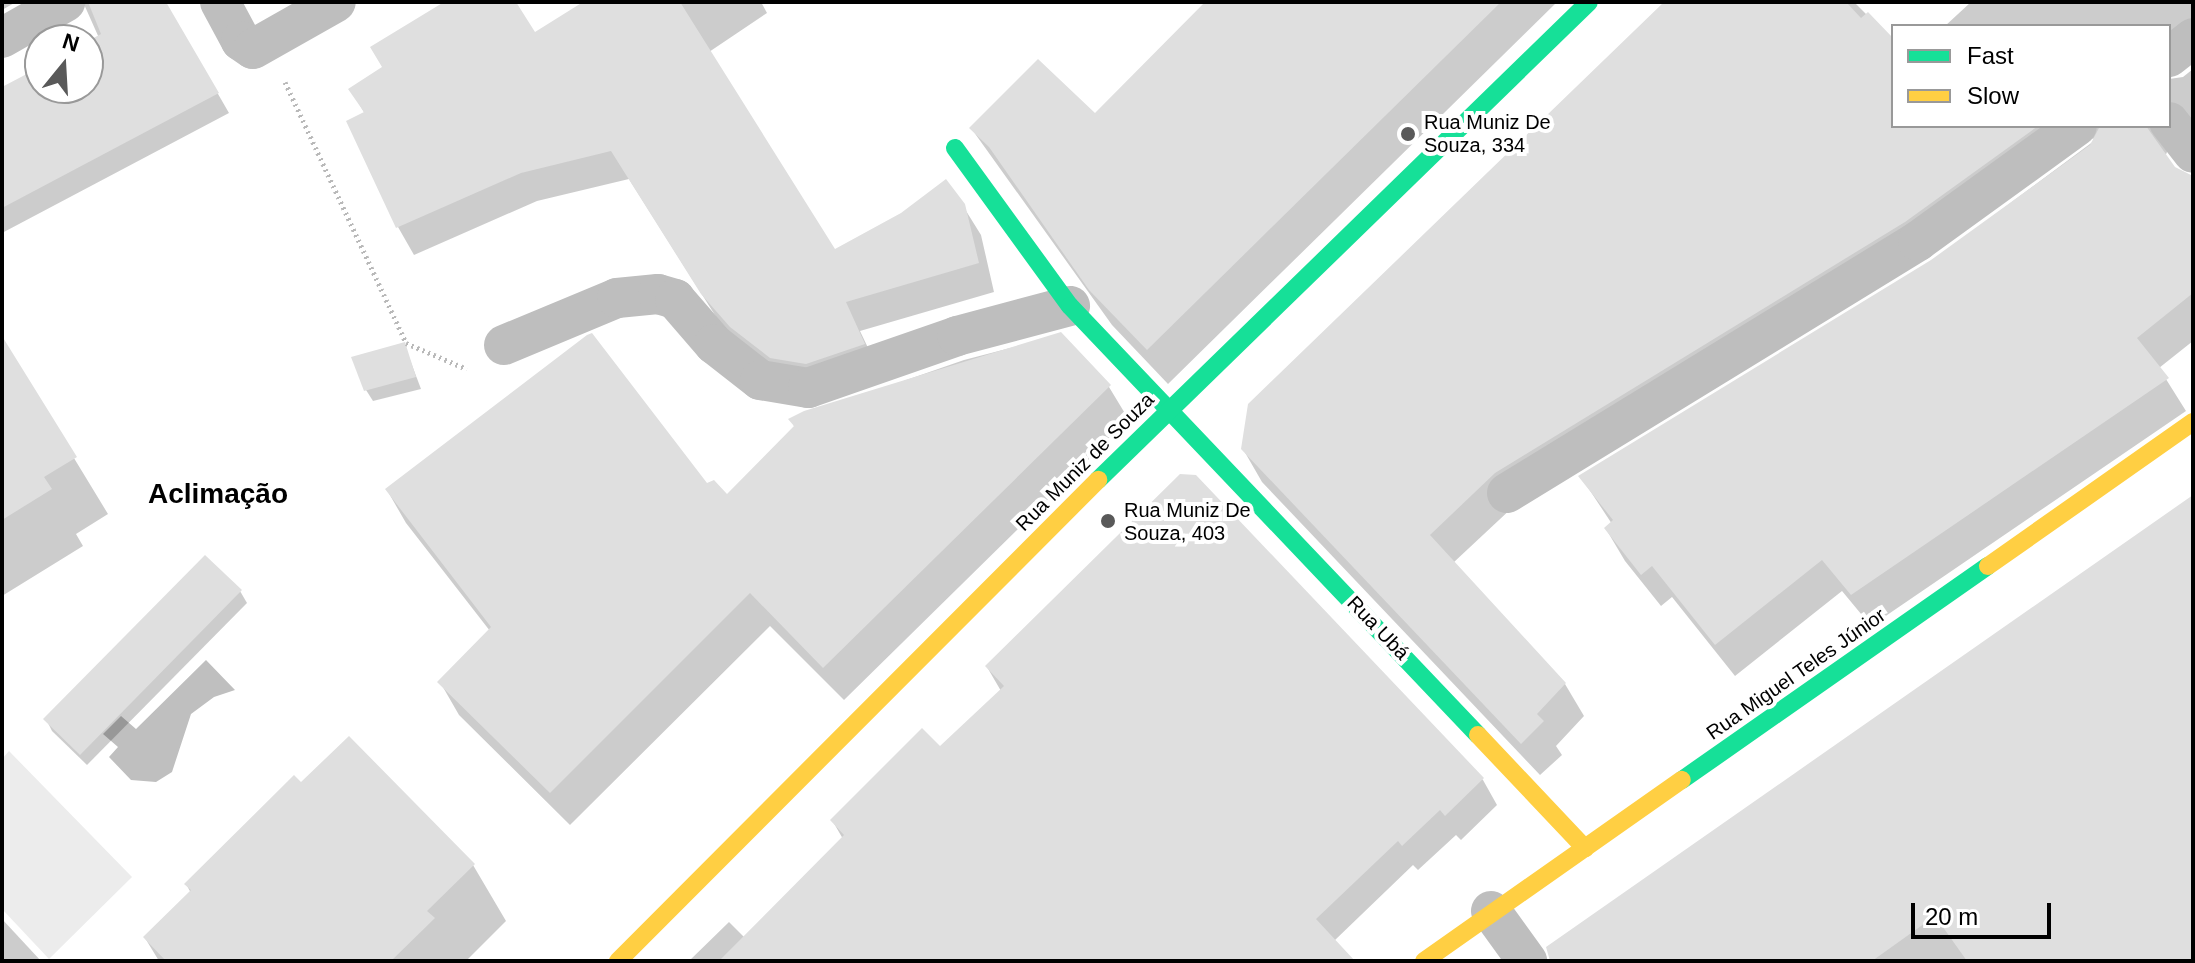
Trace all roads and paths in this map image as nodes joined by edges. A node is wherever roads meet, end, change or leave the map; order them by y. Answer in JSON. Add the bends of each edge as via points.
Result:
{"nodes":[{"id":1,"x":65,"y":2,"type":"edge"},
{"id":2,"x":220,"y":2,"type":"edge"},
{"id":3,"x":336,"y":2,"type":"edge"},
{"id":4,"x":1589,"y":2,"type":"edge"},
{"id":5,"x":2,"y":38,"type":"edge"},
{"id":6,"x":2193,"y":38,"type":"edge"},
{"id":7,"x":260,"y":47,"type":"junction"},
{"id":8,"x":2171,"y":55,"type":"edge"},
{"id":9,"x":2171,"y":125,"type":"edge"},
{"id":10,"x":2074,"y":128,"type":"edge"},
{"id":11,"x":955,"y":148,"type":"dead end"},
{"id":12,"x":2193,"y":153,"type":"edge"},
{"id":13,"x":1070,"y":306,"type":"junction"},
{"id":14,"x":504,"y":345,"type":"joint"},
{"id":15,"x":1169,"y":409,"type":"junction"},
{"id":16,"x":2193,"y":422,"type":"edge"},
{"id":17,"x":1507,"y":493,"type":"dead end"},
{"id":18,"x":1585,"y":848,"type":"junction"},
{"id":19,"x":1491,"y":911,"type":"junction"},
{"id":20,"x":618,"y":961,"type":"edge"},
{"id":21,"x":1424,"y":961,"type":"edge"},
{"id":22,"x":1527,"y":961,"type":"edge"}],
"edges":[{"from":1,"to":5,"type":"street"},
{"from":2,"to":7,"type":"street","via":[[241,41]]},
{"from":3,"to":7,"type":"street"},
{"from":4,"to":15,"type":"street","name":"Rua Muniz de Souza"},
{"from":6,"to":8,"type":"street"},
{"from":7,"to":14,"type":"path","via":[[406,343],[468,369]]},
{"from":9,"to":12,"type":"street"},
{"from":10,"to":17,"type":"street","via":[[1918,241]]},
{"from":11,"to":13,"type":"street","name":"Rua Ubá"},
{"from":13,"to":14,"type":"street","via":[[957,336],[808,388],[760,380],[714,344],[675,299],[658,294],[617,298]]},
{"from":13,"to":15,"type":"street","name":"Rua Ubá"},
{"from":15,"to":18,"type":"street","name":"Rua Ubá"},
{"from":15,"to":20,"type":"street","name":"Rua Muniz de Souza"},
{"from":16,"to":18,"type":"street","name":"Rua Miguel Teles Júnior"},
{"from":18,"to":19,"type":"street","name":"Rua Miguel Teles Júnior"},
{"from":19,"to":21,"type":"street","name":"Rua Miguel Teles Júnior"},
{"from":19,"to":22,"type":"street"}]}
